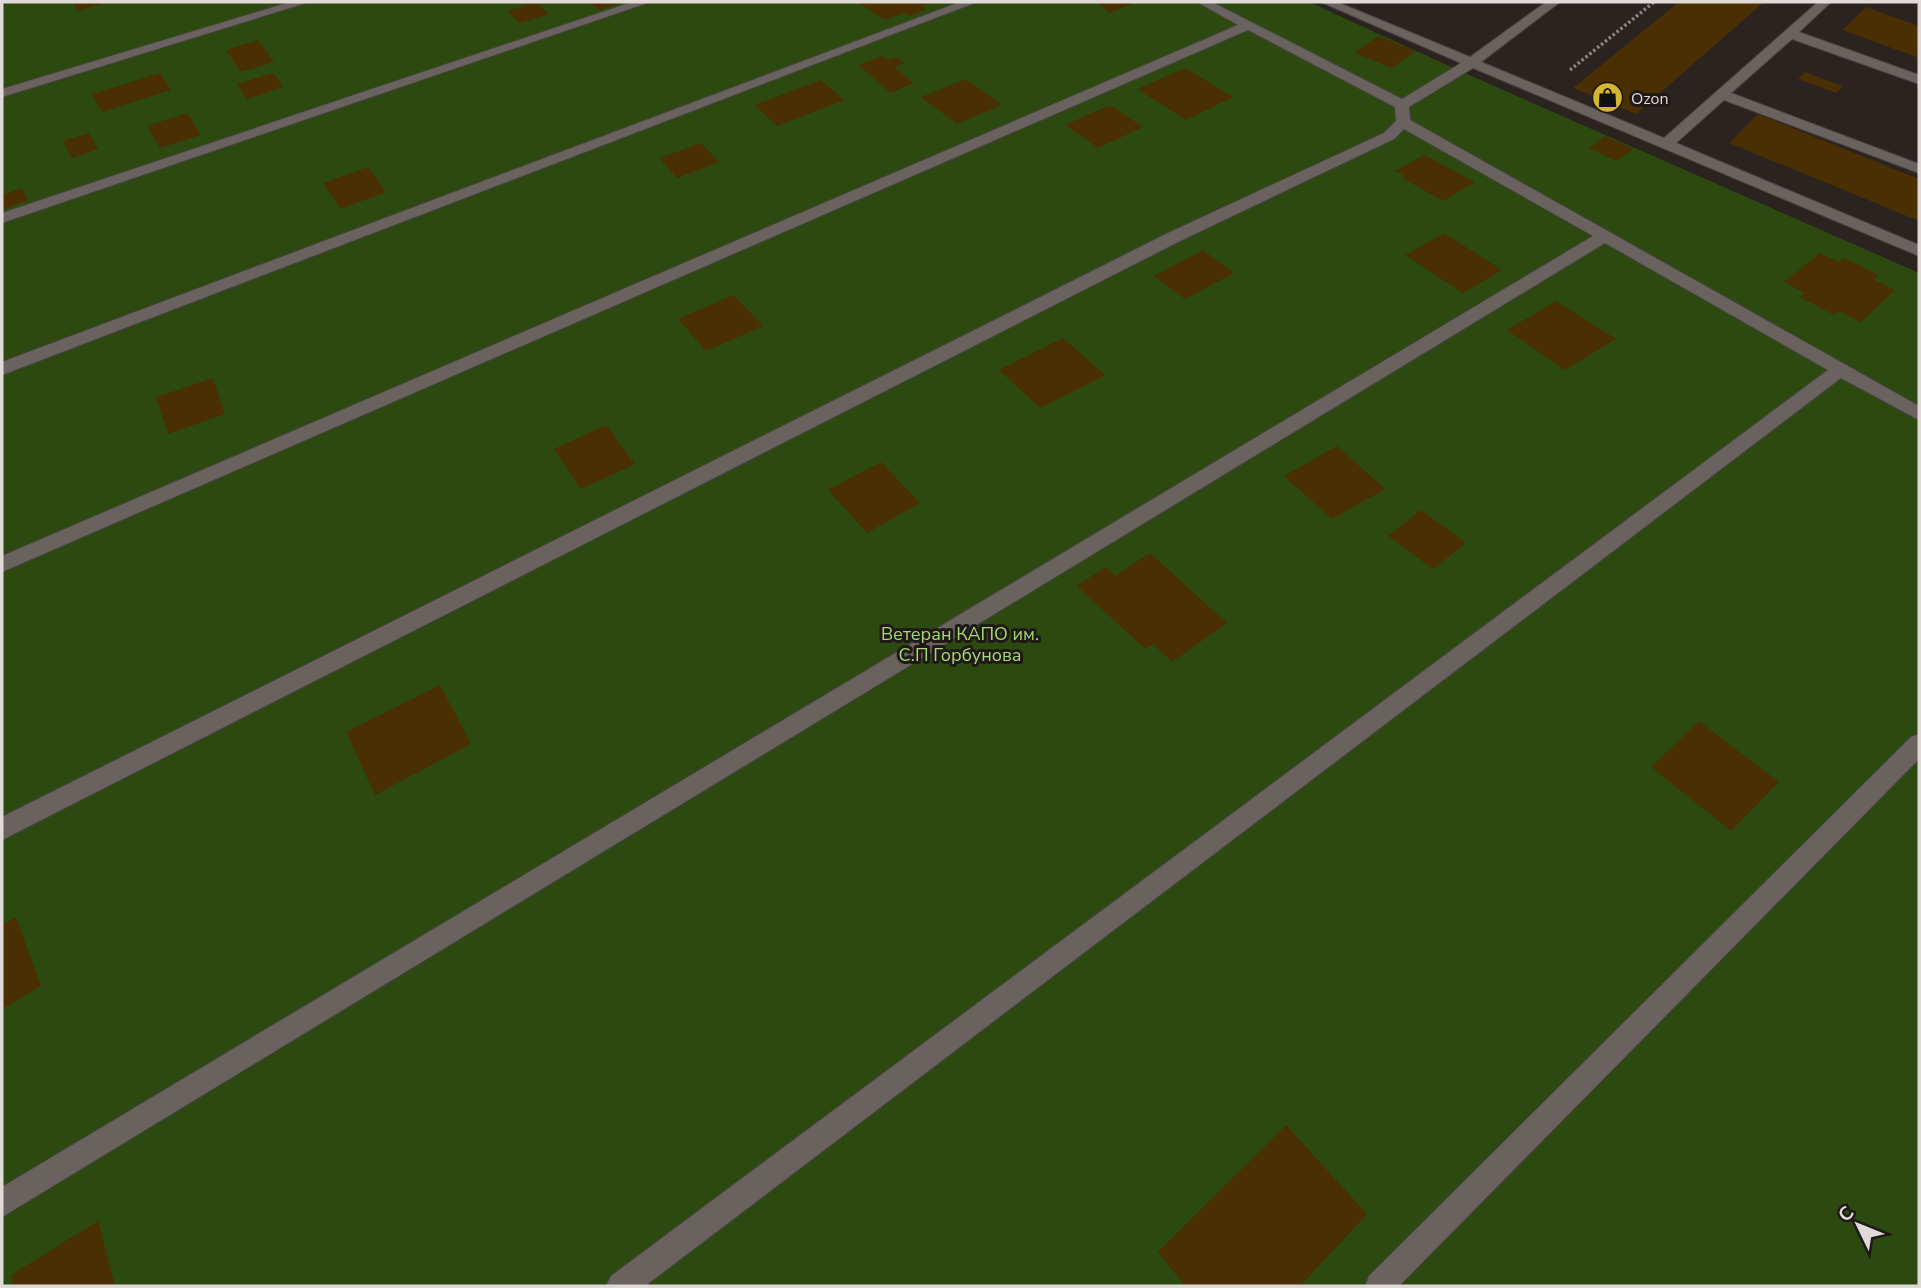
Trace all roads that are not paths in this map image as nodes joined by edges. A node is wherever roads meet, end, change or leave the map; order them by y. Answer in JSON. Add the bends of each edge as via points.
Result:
{"nodes":[{"id":1,"x":303,"y":2,"type":"edge"},
{"id":2,"x":644,"y":2,"type":"edge"},
{"id":3,"x":971,"y":2,"type":"edge"},
{"id":4,"x":1203,"y":2,"type":"edge"},
{"id":5,"x":1327,"y":2,"type":"edge"},
{"id":6,"x":1555,"y":2,"type":"edge"},
{"id":7,"x":1825,"y":2,"type":"edge"},
{"id":8,"x":1248,"y":26,"type":"junction"},
{"id":9,"x":1791,"y":34,"type":"junction"},
{"id":10,"x":1469,"y":63,"type":"junction"},
{"id":11,"x":1919,"y":80,"type":"edge"},
{"id":12,"x":2,"y":93,"type":"edge"},
{"id":13,"x":1724,"y":95,"type":"junction"},
{"id":14,"x":1402,"y":113,"type":"junction"},
{"id":15,"x":1665,"y":145,"type":"junction"},
{"id":16,"x":1919,"y":169,"type":"edge"},
{"id":17,"x":2,"y":218,"type":"edge"},
{"id":18,"x":1605,"y":236,"type":"junction"},
{"id":19,"x":1919,"y":251,"type":"edge"},
{"id":20,"x":2,"y":369,"type":"edge"},
{"id":21,"x":1840,"y":370,"type":"junction"},
{"id":22,"x":1919,"y":414,"type":"edge"},
{"id":23,"x":2,"y":564,"type":"edge"},
{"id":24,"x":1919,"y":744,"type":"edge"},
{"id":25,"x":2,"y":829,"type":"edge"},
{"id":26,"x":2,"y":1203,"type":"edge"},
{"id":27,"x":621,"y":1286,"type":"edge"},
{"id":28,"x":1379,"y":1286,"type":"edge"}],
"edges":[{"from":1,"to":12,"type":"street"},
{"from":2,"to":17,"type":"street"},
{"from":3,"to":20,"type":"street"},
{"from":4,"to":8,"type":"street"},
{"from":5,"to":10,"type":"street"},
{"from":6,"to":10,"type":"street"},
{"from":7,"to":9,"type":"street"},
{"from":8,"to":14,"type":"street"},
{"from":8,"to":23,"type":"street"},
{"from":9,"to":11,"type":"street"},
{"from":9,"to":13,"type":"street"},
{"from":10,"to":14,"type":"street"},
{"from":10,"to":15,"type":"street"},
{"from":13,"to":15,"type":"street"},
{"from":13,"to":16,"type":"street"},
{"from":14,"to":18,"type":"street"},
{"from":14,"to":25,"type":"street","via":[[1389,136],[1174,237]]},
{"from":15,"to":19,"type":"street"},
{"from":18,"to":21,"type":"street"},
{"from":18,"to":26,"type":"street"},
{"from":21,"to":22,"type":"street"},
{"from":21,"to":27,"type":"street"},
{"from":24,"to":28,"type":"street"}]}
